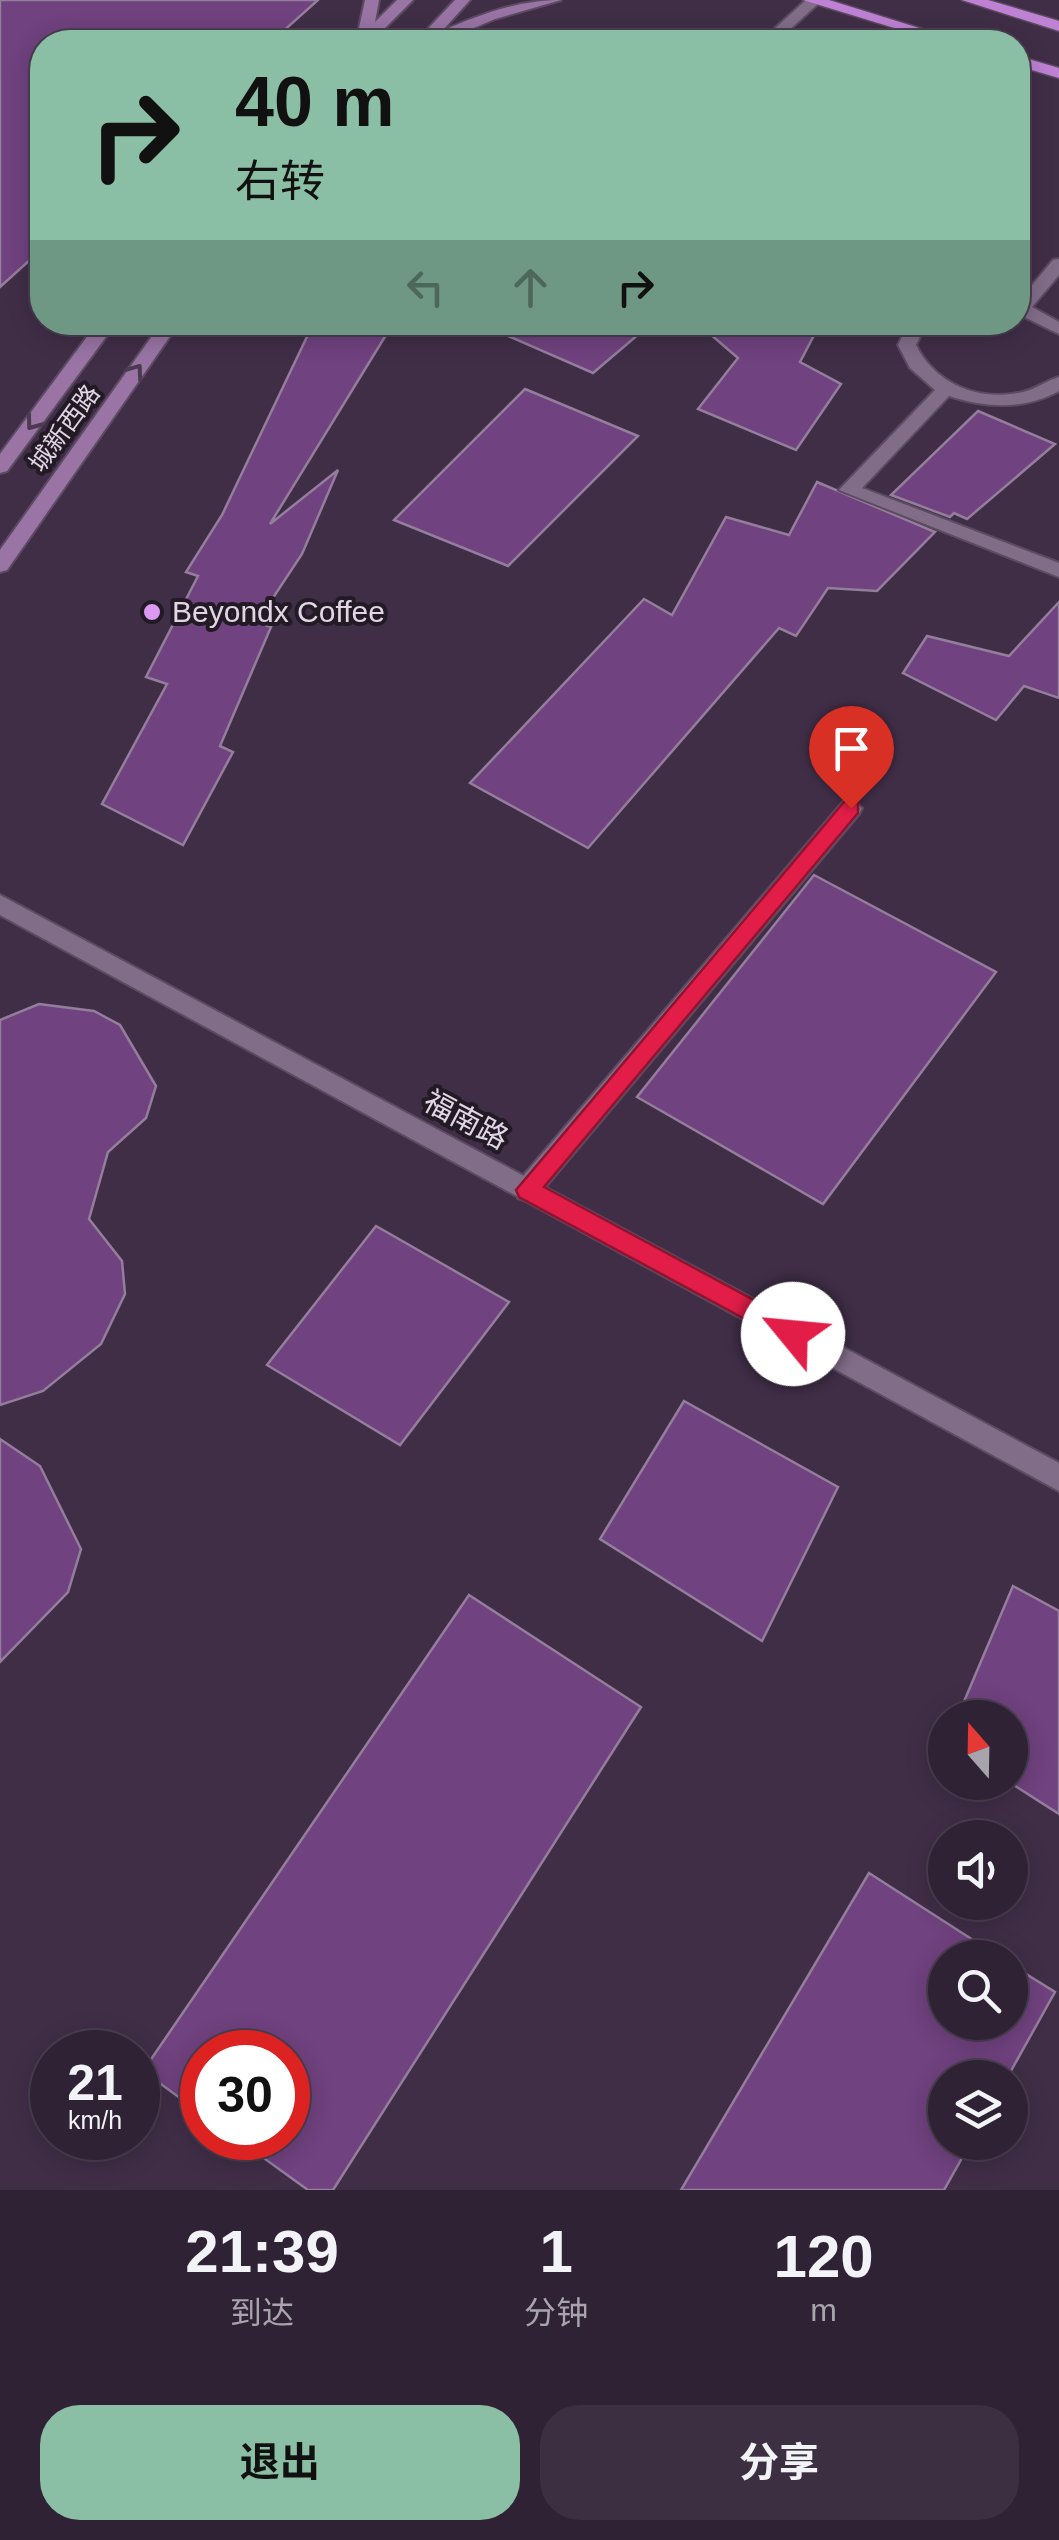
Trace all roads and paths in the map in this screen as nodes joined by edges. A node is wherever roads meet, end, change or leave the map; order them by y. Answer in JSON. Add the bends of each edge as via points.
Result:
{"nodes":[{"id":1,"x":372,"y":0,"type":"edge"},
{"id":2,"x":406,"y":0,"type":"edge"},
{"id":3,"x":463,"y":0,"type":"edge"},
{"id":4,"x":554,"y":0,"type":"edge"},
{"id":5,"x":811,"y":0,"type":"edge"},
{"id":6,"x":970,"y":0,"type":"edge"},
{"id":7,"x":1059,"y":26,"type":"edge"},
{"id":8,"x":366,"y":30,"type":"edge"},
{"id":9,"x":375,"y":30,"type":"edge"},
{"id":10,"x":436,"y":30,"type":"edge"},
{"id":11,"x":455,"y":30,"type":"edge"},
{"id":12,"x":780,"y":30,"type":"edge"},
{"id":13,"x":915,"y":30,"type":"edge"},
{"id":14,"x":1030,"y":65,"type":"edge"},
{"id":15,"x":1059,"y":73,"type":"edge"},
{"id":16,"x":1059,"y":264,"type":"edge"},
{"id":17,"x":1030,"y":297,"type":"edge"},
{"id":18,"x":1030,"y":313,"type":"edge"},
{"id":19,"x":1059,"y":329,"type":"edge"},
{"id":20,"x":98,"y":335,"type":"edge"},
{"id":21,"x":162,"y":335,"type":"edge"},
{"id":22,"x":912,"y":335,"type":"edge"},
{"id":23,"x":1059,"y":383,"type":"edge"},
{"id":24,"x":946,"y":389,"type":"junction"},
{"id":25,"x":0,"y":467,"type":"edge"},
{"id":26,"x":0,"y":566,"type":"edge"},
{"id":27,"x":1059,"y":570,"type":"edge"},
{"id":28,"x":851,"y":808,"type":"dead end"},
{"id":29,"x":0,"y":904,"type":"edge"},
{"id":30,"x":528,"y":1190,"type":"junction"},
{"id":31,"x":1059,"y":1478,"type":"edge"}],
"edges":[{"from":1,"to":8,"type":"main road"},
{"from":2,"to":9,"type":"main road"},
{"from":3,"to":10,"type":"main road"},
{"from":4,"to":11,"type":"main road"},
{"from":5,"to":12,"type":"street"},
{"from":5,"to":13,"type":"highway"},
{"from":6,"to":7,"type":"highway"},
{"from":14,"to":15,"type":"highway"},
{"from":16,"to":17,"type":"street"},
{"from":18,"to":19,"type":"street"},
{"from":20,"to":25,"type":"main road","name":"城新西路","one_way":true},
{"from":26,"to":21,"type":"main road","name":"城新西路","one_way":true},
{"from":22,"to":24,"type":"street","via":[[912,361]]},
{"from":23,"to":24,"type":"street","via":[[1027,398],[1000,400]]},
{"from":24,"to":27,"type":"street","via":[[850,490]]},
{"from":28,"to":30,"type":"street"},
{"from":29,"to":30,"type":"street","name":"福南路"},
{"from":30,"to":31,"type":"street","name":"福南路"}]}
